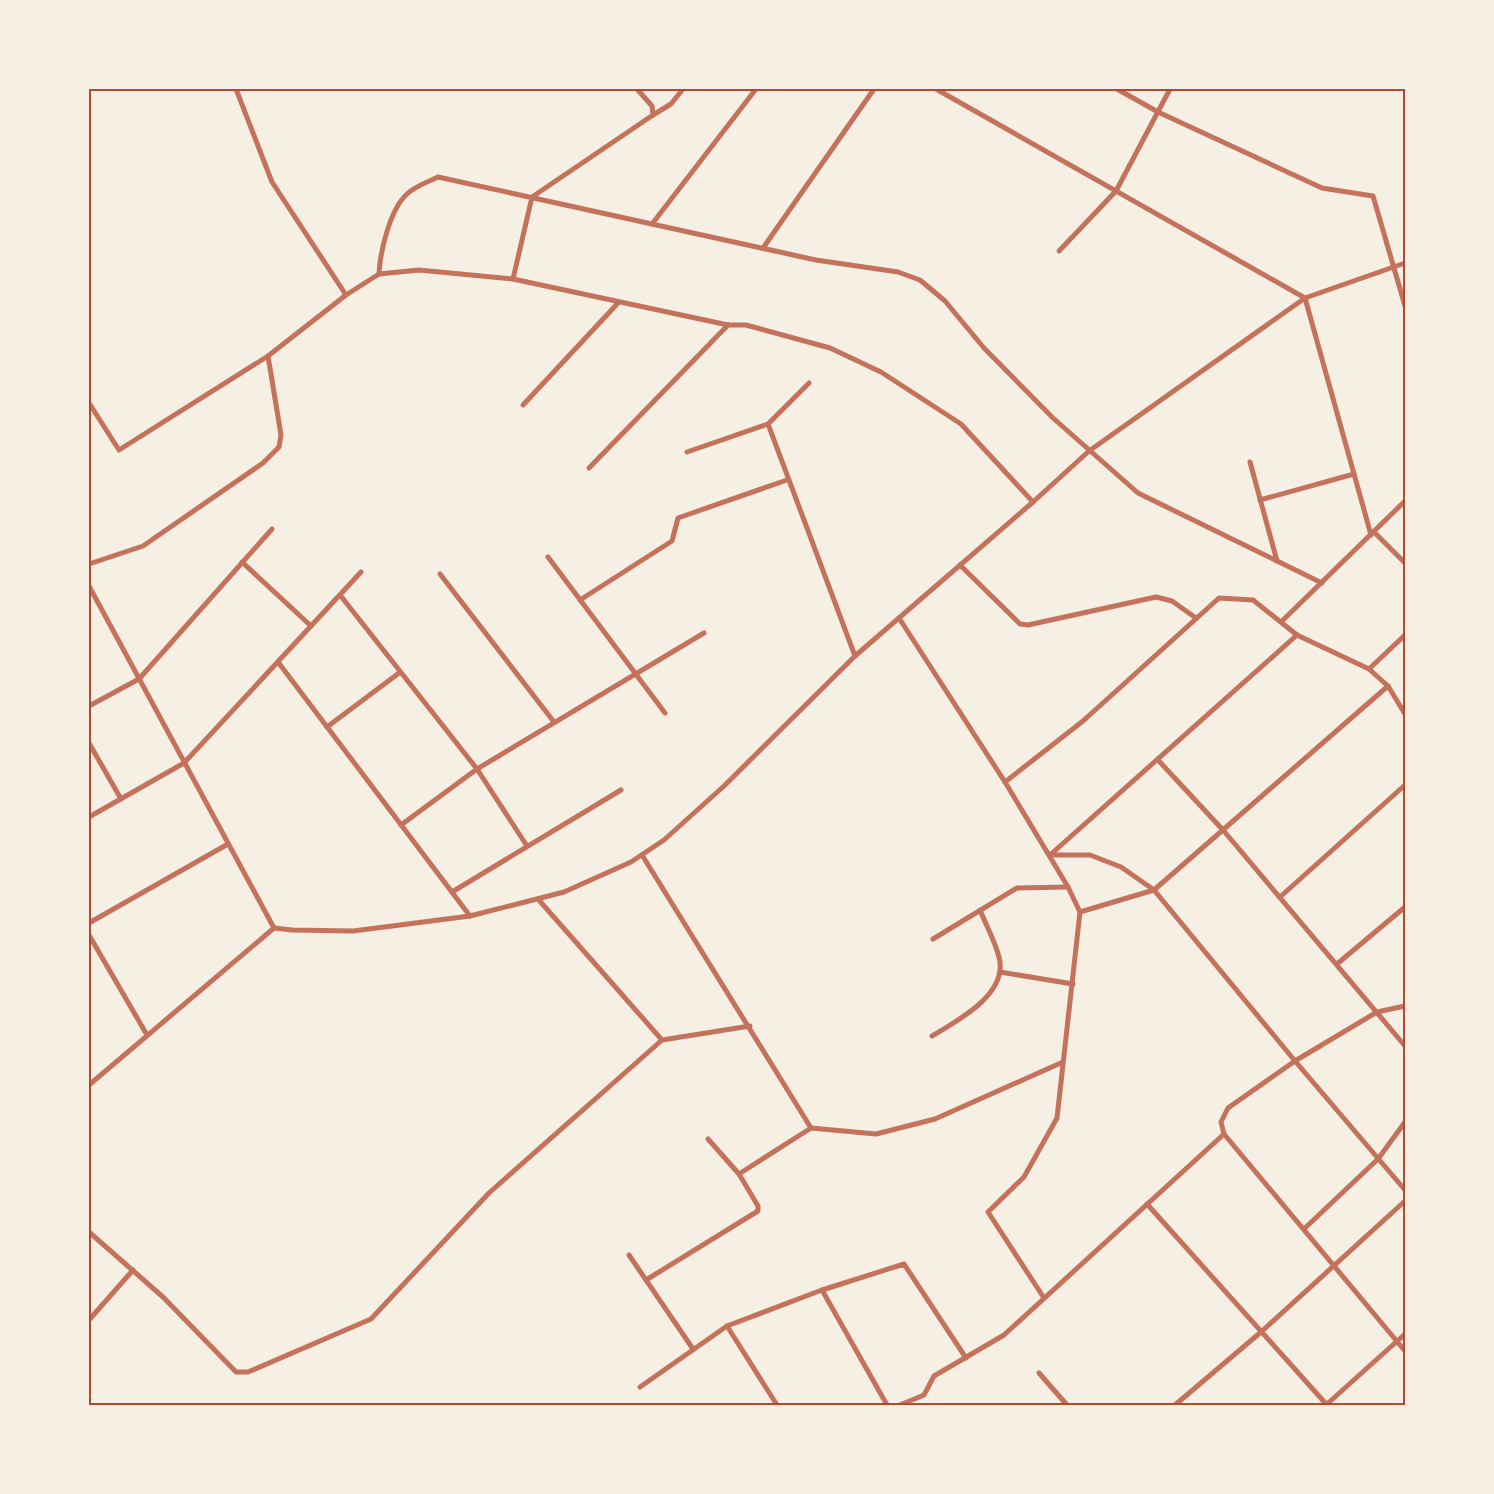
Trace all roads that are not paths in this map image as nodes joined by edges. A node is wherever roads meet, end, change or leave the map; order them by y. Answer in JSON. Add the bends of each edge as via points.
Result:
{"nodes":[{"id":1,"x":236,"y":89,"type":"edge"},
{"id":2,"x":637,"y":89,"type":"edge"},
{"id":3,"x":683,"y":89,"type":"edge"},
{"id":4,"x":756,"y":89,"type":"edge"},
{"id":5,"x":874,"y":89,"type":"edge"},
{"id":6,"x":936,"y":89,"type":"edge"},
{"id":7,"x":1117,"y":89,"type":"edge"},
{"id":8,"x":1170,"y":89,"type":"edge"},
{"id":9,"x":1158,"y":112,"type":"junction"},
{"id":10,"x":653,"y":115,"type":"junction"},
{"id":11,"x":1116,"y":191,"type":"junction"},
{"id":12,"x":532,"y":198,"type":"junction"},
{"id":13,"x":652,"y":224,"type":"junction"},
{"id":14,"x":763,"y":248,"type":"junction"},
{"id":15,"x":1059,"y":251,"type":"dead end"},
{"id":16,"x":1405,"y":263,"type":"edge"},
{"id":17,"x":1394,"y":266,"type":"junction"},
{"id":18,"x":379,"y":274,"type":"junction"},
{"id":19,"x":513,"y":279,"type":"junction"},
{"id":20,"x":346,"y":295,"type":"junction"},
{"id":21,"x":1304,"y":298,"type":"junction"},
{"id":22,"x":618,"y":303,"type":"junction"},
{"id":23,"x":1405,"y":306,"type":"edge"},
{"id":24,"x":728,"y":325,"type":"junction"},
{"id":25,"x":268,"y":356,"type":"junction"},
{"id":26,"x":809,"y":383,"type":"dead end"},
{"id":27,"x":89,"y":403,"type":"edge"},
{"id":28,"x":523,"y":405,"type":"dead end"},
{"id":29,"x":768,"y":424,"type":"junction"},
{"id":30,"x":1088,"y":450,"type":"junction"},
{"id":31,"x":687,"y":452,"type":"dead end"},
{"id":32,"x":1250,"y":462,"type":"dead end"},
{"id":33,"x":590,"y":468,"type":"dead end"},
{"id":34,"x":1354,"y":474,"type":"junction"},
{"id":35,"x":787,"y":480,"type":"junction"},
{"id":36,"x":1260,"y":500,"type":"junction"},
{"id":37,"x":1405,"y":501,"type":"edge"},
{"id":38,"x":1033,"y":502,"type":"junction"},
{"id":39,"x":272,"y":529,"type":"dead end"},
{"id":40,"x":1373,"y":533,"type":"junction"},
{"id":41,"x":548,"y":557,"type":"dead end"},
{"id":42,"x":1277,"y":561,"type":"junction"},
{"id":43,"x":242,"y":562,"type":"junction"},
{"id":44,"x":1405,"y":563,"type":"edge"},
{"id":45,"x":89,"y":564,"type":"edge"},
{"id":46,"x":960,"y":565,"type":"junction"},
{"id":47,"x":361,"y":572,"type":"dead end"},
{"id":48,"x":440,"y":574,"type":"dead end"},
{"id":49,"x":1322,"y":582,"type":"junction"},
{"id":50,"x":89,"y":586,"type":"edge"},
{"id":51,"x":340,"y":595,"type":"junction"},
{"id":52,"x":580,"y":600,"type":"junction"},
{"id":53,"x":899,"y":618,"type":"junction"},
{"id":54,"x":1196,"y":618,"type":"junction"},
{"id":55,"x":1281,"y":622,"type":"junction"},
{"id":56,"x":311,"y":626,"type":"junction"},
{"id":57,"x":704,"y":633,"type":"dead end"},
{"id":58,"x":1405,"y":635,"type":"edge"},
{"id":59,"x":1297,"y":636,"type":"junction"},
{"id":60,"x":855,"y":656,"type":"junction"},
{"id":61,"x":278,"y":662,"type":"junction"},
{"id":62,"x":1369,"y":669,"type":"junction"},
{"id":63,"x":399,"y":672,"type":"junction"},
{"id":64,"x":635,"y":673,"type":"junction"},
{"id":65,"x":139,"y":678,"type":"junction"},
{"id":66,"x":1388,"y":686,"type":"junction"},
{"id":67,"x":89,"y":706,"type":"edge"},
{"id":68,"x":665,"y":714,"type":"dead end"},
{"id":69,"x":1405,"y":714,"type":"edge"},
{"id":70,"x":554,"y":722,"type":"junction"},
{"id":71,"x":326,"y":727,"type":"junction"},
{"id":72,"x":89,"y":744,"type":"edge"},
{"id":73,"x":1158,"y":760,"type":"junction"},
{"id":74,"x":184,"y":763,"type":"junction"},
{"id":75,"x":477,"y":769,"type":"junction"},
{"id":76,"x":1005,"y":782,"type":"junction"},
{"id":77,"x":1405,"y":785,"type":"edge"},
{"id":78,"x":621,"y":790,"type":"dead end"},
{"id":79,"x":121,"y":799,"type":"junction"},
{"id":80,"x":89,"y":817,"type":"edge"},
{"id":81,"x":401,"y":825,"type":"junction"},
{"id":82,"x":1223,"y":830,"type":"junction"},
{"id":83,"x":228,"y":844,"type":"junction"},
{"id":84,"x":526,"y":846,"type":"junction"},
{"id":85,"x":642,"y":855,"type":"junction"},
{"id":86,"x":1050,"y":855,"type":"junction"},
{"id":87,"x":1068,"y":887,"type":"junction"},
{"id":88,"x":1154,"y":890,"type":"junction"},
{"id":89,"x":452,"y":892,"type":"junction"},
{"id":90,"x":1280,"y":897,"type":"junction"},
{"id":91,"x":538,"y":899,"type":"junction"},
{"id":92,"x":1405,"y":907,"type":"edge"},
{"id":93,"x":980,"y":910,"type":"junction"},
{"id":94,"x":1080,"y":912,"type":"junction"},
{"id":95,"x":470,"y":916,"type":"junction"},
{"id":96,"x":89,"y":923,"type":"edge"},
{"id":97,"x":274,"y":928,"type":"junction"},
{"id":98,"x":89,"y":935,"type":"edge"},
{"id":99,"x":933,"y":940,"type":"dead end"},
{"id":100,"x":1337,"y":964,"type":"junction"},
{"id":101,"x":1000,"y":972,"type":"junction"},
{"id":102,"x":1073,"y":984,"type":"junction"},
{"id":103,"x":1405,"y":1006,"type":"edge"},
{"id":104,"x":1377,"y":1012,"type":"junction"},
{"id":105,"x":750,"y":1026,"type":"junction"},
{"id":106,"x":147,"y":1035,"type":"junction"},
{"id":107,"x":932,"y":1036,"type":"dead end"},
{"id":108,"x":662,"y":1040,"type":"junction"},
{"id":109,"x":1405,"y":1046,"type":"edge"},
{"id":110,"x":1295,"y":1061,"type":"junction"},
{"id":111,"x":1063,"y":1062,"type":"junction"},
{"id":112,"x":89,"y":1085,"type":"edge"},
{"id":113,"x":1405,"y":1122,"type":"edge"},
{"id":114,"x":812,"y":1128,"type":"junction"},
{"id":115,"x":1224,"y":1134,"type":"junction"},
{"id":116,"x":708,"y":1139,"type":"dead end"},
{"id":117,"x":1378,"y":1159,"type":"junction"},
{"id":118,"x":739,"y":1174,"type":"junction"},
{"id":119,"x":1405,"y":1190,"type":"edge"},
{"id":120,"x":1405,"y":1201,"type":"edge"},
{"id":121,"x":1147,"y":1204,"type":"junction"},
{"id":122,"x":1304,"y":1229,"type":"junction"},
{"id":123,"x":89,"y":1232,"type":"edge"},
{"id":124,"x":630,"y":1255,"type":"dead end"},
{"id":125,"x":1334,"y":1266,"type":"junction"},
{"id":126,"x":133,"y":1270,"type":"junction"},
{"id":127,"x":646,"y":1280,"type":"junction"},
{"id":128,"x":822,"y":1290,"type":"junction"},
{"id":129,"x":1044,"y":1298,"type":"junction"},
{"id":130,"x":89,"y":1320,"type":"edge"},
{"id":131,"x":727,"y":1326,"type":"junction"},
{"id":132,"x":1261,"y":1332,"type":"junction"},
{"id":133,"x":1405,"y":1334,"type":"edge"},
{"id":134,"x":1397,"y":1342,"type":"junction"},
{"id":135,"x":693,"y":1349,"type":"junction"},
{"id":136,"x":1405,"y":1351,"type":"edge"},
{"id":137,"x":966,"y":1358,"type":"junction"},
{"id":138,"x":1039,"y":1374,"type":"dead end"},
{"id":139,"x":640,"y":1387,"type":"dead end"},
{"id":140,"x":777,"y":1405,"type":"edge"},
{"id":141,"x":887,"y":1405,"type":"edge"},
{"id":142,"x":900,"y":1405,"type":"edge"},
{"id":143,"x":1067,"y":1405,"type":"edge"},
{"id":144,"x":1175,"y":1405,"type":"edge"},
{"id":145,"x":1326,"y":1405,"type":"edge"}],
"edges":[{"from":1,"to":20,"type":"street","via":[[272,182]]},
{"from":2,"to":10,"type":"street","via":[[652,106]]},
{"from":3,"to":10,"type":"street","via":[[671,104]]},
{"from":4,"to":13,"type":"street"},
{"from":5,"to":14,"type":"street"},
{"from":6,"to":11,"type":"street"},
{"from":7,"to":9,"type":"street"},
{"from":8,"to":9,"type":"street"},
{"from":9,"to":11,"type":"street"},
{"from":9,"to":17,"type":"street","via":[[1322,188],[1373,196]]},
{"from":10,"to":12,"type":"street"},
{"from":11,"to":15,"type":"street"},
{"from":11,"to":21,"type":"street"},
{"from":12,"to":13,"type":"street"},
{"from":12,"to":18,"type":"street","via":[[438,177],[406,194],[380,252]]},
{"from":12,"to":19,"type":"street"},
{"from":13,"to":14,"type":"street"},
{"from":14,"to":30,"type":"street","via":[[816,260],[898,272],[920,280]]},
{"from":16,"to":17,"type":"street"},
{"from":17,"to":21,"type":"street"},
{"from":17,"to":23,"type":"street"},
{"from":18,"to":19,"type":"street","via":[[419,270]]},
{"from":18,"to":20,"type":"street"},
{"from":19,"to":22,"type":"street"},
{"from":20,"to":25,"type":"street"},
{"from":21,"to":30,"type":"street"},
{"from":21,"to":34,"type":"street"},
{"from":22,"to":24,"type":"street"},
{"from":22,"to":28,"type":"street"},
{"from":24,"to":33,"type":"street"},
{"from":24,"to":38,"type":"street","via":[[746,325],[830,348],[881,372],[961,424]]},
{"from":25,"to":27,"type":"street","via":[[119,450]]},
{"from":25,"to":45,"type":"street","via":[[281,435],[279,447],[263,463],[143,546]]},
{"from":26,"to":29,"type":"street"},
{"from":29,"to":31,"type":"street"},
{"from":29,"to":35,"type":"street"},
{"from":30,"to":38,"type":"street"},
{"from":30,"to":42,"type":"street","via":[[1138,493]]},
{"from":32,"to":36,"type":"street"},
{"from":34,"to":36,"type":"street"},
{"from":34,"to":40,"type":"street"},
{"from":35,"to":52,"type":"street","via":[[678,518],[672,541]]},
{"from":35,"to":60,"type":"street"},
{"from":36,"to":42,"type":"street"},
{"from":37,"to":40,"type":"street"},
{"from":38,"to":46,"type":"street"},
{"from":39,"to":43,"type":"street"},
{"from":40,"to":44,"type":"street"},
{"from":40,"to":49,"type":"street"},
{"from":41,"to":52,"type":"street"},
{"from":42,"to":49,"type":"street"},
{"from":43,"to":56,"type":"street"},
{"from":43,"to":65,"type":"street"},
{"from":46,"to":53,"type":"street"},
{"from":46,"to":54,"type":"street","via":[[1020,624],[1156,598],[1172,601]]},
{"from":47,"to":51,"type":"street"},
{"from":48,"to":70,"type":"street"},
{"from":49,"to":55,"type":"street"},
{"from":50,"to":65,"type":"street"},
{"from":51,"to":56,"type":"street"},
{"from":51,"to":63,"type":"street"},
{"from":52,"to":64,"type":"street"},
{"from":53,"to":60,"type":"street"},
{"from":53,"to":76,"type":"street"},
{"from":54,"to":55,"type":"street","via":[[1219,598],[1253,600]]},
{"from":54,"to":76,"type":"street","via":[[1083,721]]},
{"from":55,"to":59,"type":"street"},
{"from":56,"to":61,"type":"street"},
{"from":57,"to":64,"type":"street"},
{"from":58,"to":62,"type":"street"},
{"from":59,"to":62,"type":"street"},
{"from":59,"to":73,"type":"street"},
{"from":60,"to":85,"type":"street","via":[[724,786],[664,840]]},
{"from":61,"to":71,"type":"street"},
{"from":61,"to":74,"type":"street"},
{"from":62,"to":66,"type":"street"},
{"from":63,"to":71,"type":"street"},
{"from":63,"to":75,"type":"street"},
{"from":64,"to":68,"type":"street"},
{"from":64,"to":70,"type":"street"},
{"from":65,"to":67,"type":"street"},
{"from":65,"to":74,"type":"street"},
{"from":66,"to":69,"type":"street"},
{"from":66,"to":82,"type":"street"},
{"from":70,"to":75,"type":"street"},
{"from":71,"to":81,"type":"street"},
{"from":72,"to":79,"type":"street"},
{"from":73,"to":82,"type":"street"},
{"from":73,"to":86,"type":"street"},
{"from":74,"to":79,"type":"street"},
{"from":74,"to":83,"type":"street"},
{"from":75,"to":81,"type":"street"},
{"from":75,"to":84,"type":"street"},
{"from":76,"to":86,"type":"street"},
{"from":77,"to":90,"type":"street"},
{"from":78,"to":84,"type":"street"},
{"from":79,"to":80,"type":"street"},
{"from":81,"to":89,"type":"street"},
{"from":82,"to":88,"type":"street"},
{"from":82,"to":90,"type":"street"},
{"from":83,"to":96,"type":"street"},
{"from":83,"to":97,"type":"street"},
{"from":84,"to":89,"type":"street"},
{"from":85,"to":91,"type":"street","via":[[564,892]]},
{"from":85,"to":105,"type":"street"},
{"from":86,"to":87,"type":"street"},
{"from":86,"to":88,"type":"street","via":[[1090,855],[1121,867]]},
{"from":87,"to":93,"type":"street","via":[[1017,888]]},
{"from":87,"to":94,"type":"street"},
{"from":88,"to":94,"type":"street"},
{"from":88,"to":110,"type":"street"},
{"from":89,"to":95,"type":"street"},
{"from":90,"to":100,"type":"street"},
{"from":91,"to":95,"type":"street"},
{"from":91,"to":108,"type":"street"},
{"from":92,"to":100,"type":"street"},
{"from":93,"to":99,"type":"street"},
{"from":93,"to":101,"type":"street","via":[[1000,958]]},
{"from":94,"to":102,"type":"street"},
{"from":95,"to":97,"type":"street","via":[[353,931]]},
{"from":97,"to":106,"type":"street"},
{"from":98,"to":106,"type":"street"},
{"from":100,"to":104,"type":"street"},
{"from":101,"to":102,"type":"street"},
{"from":101,"to":107,"type":"street","via":[[988,996],[966,1015]]},
{"from":102,"to":111,"type":"street"},
{"from":103,"to":104,"type":"street"},
{"from":104,"to":109,"type":"street"},
{"from":104,"to":110,"type":"street"},
{"from":105,"to":108,"type":"street"},
{"from":105,"to":114,"type":"street"},
{"from":106,"to":112,"type":"street"},
{"from":108,"to":126,"type":"street","via":[[488,1194],[371,1319],[363,1323],[248,1372],[236,1372]]},
{"from":110,"to":115,"type":"street","via":[[1228,1108],[1221,1122]]},
{"from":110,"to":117,"type":"street"},
{"from":111,"to":114,"type":"street","via":[[935,1119],[876,1134]]},
{"from":111,"to":129,"type":"street","via":[[1058,1118],[1024,1177],[988,1212]]},
{"from":113,"to":117,"type":"street"},
{"from":114,"to":118,"type":"street"},
{"from":115,"to":121,"type":"street"},
{"from":115,"to":122,"type":"street"},
{"from":116,"to":118,"type":"street"},
{"from":117,"to":119,"type":"street"},
{"from":117,"to":122,"type":"street"},
{"from":118,"to":127,"type":"street","via":[[758,1211]]},
{"from":120,"to":125,"type":"street"},
{"from":121,"to":129,"type":"street"},
{"from":121,"to":132,"type":"street"},
{"from":122,"to":125,"type":"street"},
{"from":123,"to":126,"type":"street"},
{"from":124,"to":127,"type":"street"},
{"from":125,"to":132,"type":"street"},
{"from":125,"to":134,"type":"street"},
{"from":126,"to":130,"type":"street"},
{"from":127,"to":135,"type":"street"},
{"from":128,"to":131,"type":"street"},
{"from":128,"to":137,"type":"street","via":[[904,1264]]},
{"from":128,"to":141,"type":"street"},
{"from":129,"to":137,"type":"street","via":[[1004,1335]]},
{"from":131,"to":135,"type":"street"},
{"from":131,"to":140,"type":"street"},
{"from":132,"to":144,"type":"street"},
{"from":132,"to":145,"type":"street"},
{"from":133,"to":134,"type":"street"},
{"from":134,"to":136,"type":"street"},
{"from":134,"to":145,"type":"street"},
{"from":135,"to":139,"type":"street"},
{"from":137,"to":142,"type":"street","via":[[934,1376],[924,1395]]},
{"from":138,"to":143,"type":"street"}]}
